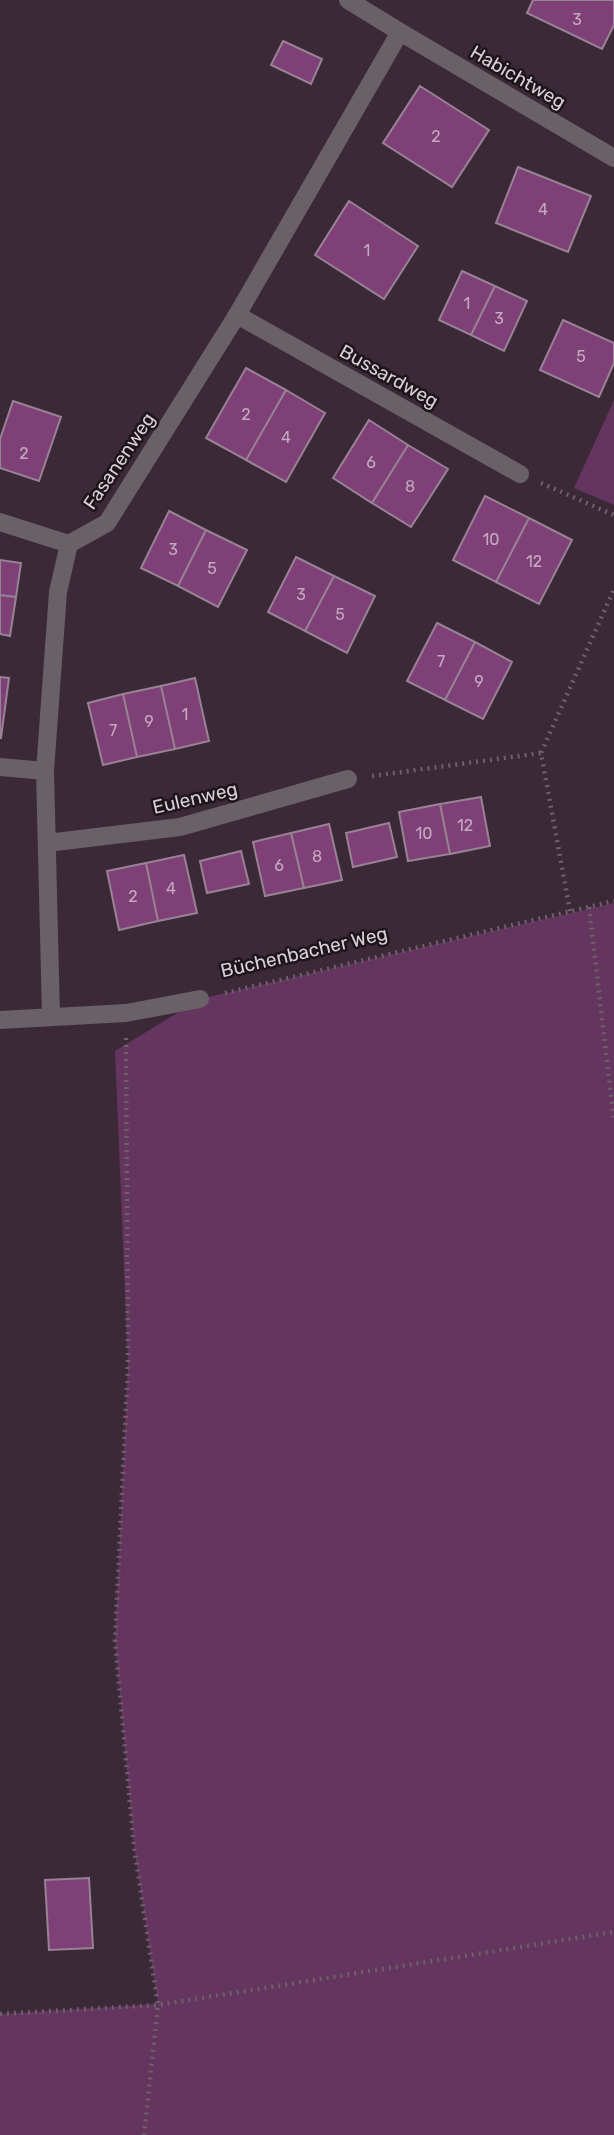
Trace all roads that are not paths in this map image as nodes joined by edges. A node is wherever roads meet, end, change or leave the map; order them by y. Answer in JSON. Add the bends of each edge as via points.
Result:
{"nodes":[{"id":1,"x":348,"y":0,"type":"edge"},
{"id":2,"x":401,"y":32,"type":"junction"},
{"id":3,"x":614,"y":158,"type":"edge"},
{"id":4,"x":237,"y":315,"type":"junction"},
{"id":5,"x":520,"y":474,"type":"road end"},
{"id":6,"x":0,"y":522,"type":"edge"},
{"id":7,"x":69,"y":544,"type":"junction"},
{"id":8,"x":0,"y":767,"type":"edge"},
{"id":9,"x":45,"y":771,"type":"junction"},
{"id":10,"x":348,"y":779,"type":"road end"},
{"id":11,"x":47,"y":843,"type":"junction"},
{"id":12,"x":200,"y":999,"type":"road end"},
{"id":13,"x":51,"y":1016,"type":"junction"},
{"id":14,"x":0,"y":1020,"type":"edge"}],
"edges":[{"from":1,"to":2,"type":"street"},
{"from":2,"to":3,"type":"street","name":"Habichtweg"},
{"from":2,"to":4,"type":"street","name":"Fasanenweg"},
{"from":4,"to":5,"type":"street","name":"Bussardweg"},
{"from":4,"to":7,"type":"street","name":"Fasanenweg","via":[[107,523]]},
{"from":6,"to":7,"type":"street"},
{"from":7,"to":9,"type":"street","via":[[58,592]]},
{"from":8,"to":9,"type":"street"},
{"from":9,"to":11,"type":"street"},
{"from":10,"to":11,"type":"street","name":"Eulenweg","via":[[180,827]]},
{"from":11,"to":13,"type":"street"},
{"from":12,"to":13,"type":"street","name":"Büchenbacher Weg","via":[[126,1013]]},
{"from":13,"to":14,"type":"street","name":"Büchenbacher Weg"}]}
